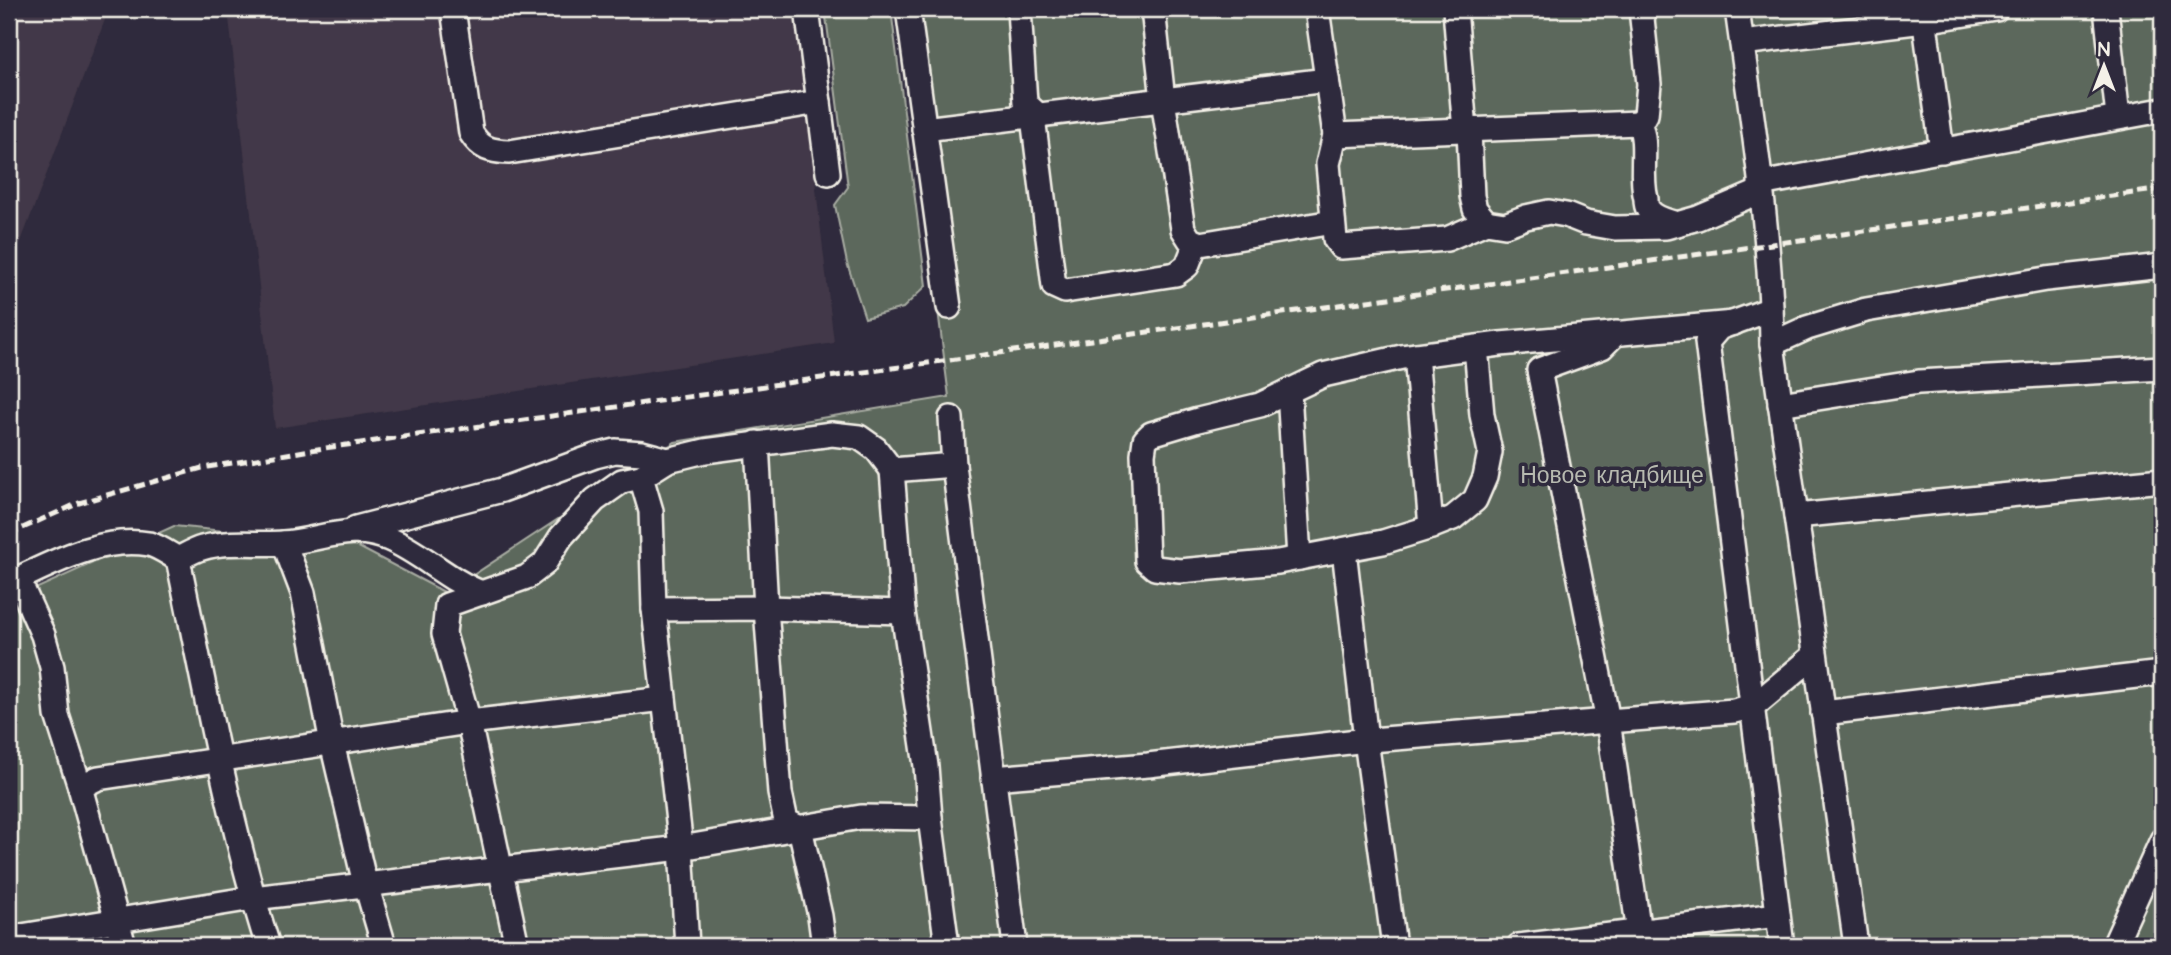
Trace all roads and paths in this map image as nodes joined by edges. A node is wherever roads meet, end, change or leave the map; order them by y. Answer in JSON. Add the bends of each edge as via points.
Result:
{"nodes":[{"id":1,"x":453,"y":9,"type":"edge"},
{"id":2,"x":807,"y":9,"type":"edge"},
{"id":3,"x":908,"y":9,"type":"edge"},
{"id":4,"x":1019,"y":9,"type":"edge"},
{"id":5,"x":1153,"y":9,"type":"edge"},
{"id":6,"x":1318,"y":9,"type":"edge"},
{"id":7,"x":1455,"y":9,"type":"edge"},
{"id":8,"x":1641,"y":9,"type":"edge"},
{"id":9,"x":1737,"y":9,"type":"edge"},
{"id":10,"x":1996,"y":9,"type":"edge"},
{"id":11,"x":2106,"y":9,"type":"edge"},
{"id":12,"x":1924,"y":15,"type":"edge"},
{"id":13,"x":1742,"y":43,"type":"junction"},
{"id":14,"x":1327,"y":80,"type":"junction"},
{"id":15,"x":1163,"y":100,"type":"junction"},
{"id":16,"x":819,"y":102,"type":"junction"},
{"id":17,"x":2162,"y":110,"type":"edge"},
{"id":18,"x":1038,"y":115,"type":"junction"},
{"id":19,"x":2118,"y":117,"type":"junction"},
{"id":20,"x":1639,"y":123,"type":"junction"},
{"id":21,"x":924,"y":129,"type":"junction"},
{"id":22,"x":1467,"y":131,"type":"junction"},
{"id":23,"x":1335,"y":135,"type":"junction"},
{"id":24,"x":1942,"y":151,"type":"junction"},
{"id":25,"x":828,"y":173,"type":"dead end"},
{"id":26,"x":1761,"y":187,"type":"junction"},
{"id":27,"x":1333,"y":222,"type":"junction"},
{"id":28,"x":1486,"y":222,"type":"junction"},
{"id":29,"x":1677,"y":224,"type":"junction"},
{"id":30,"x":1196,"y":243,"type":"junction"},
{"id":31,"x":2162,"y":266,"type":"edge"},
{"id":32,"x":950,"y":307,"type":"dead end"},
{"id":33,"x":1772,"y":309,"type":"junction"},
{"id":34,"x":1734,"y":323,"type":"junction"},
{"id":35,"x":1616,"y":332,"type":"junction"},
{"id":36,"x":1772,"y":344,"type":"junction"},
{"id":37,"x":1476,"y":347,"type":"junction"},
{"id":38,"x":1416,"y":355,"type":"junction"},
{"id":39,"x":2162,"y":368,"type":"edge"},
{"id":40,"x":1289,"y":391,"type":"junction"},
{"id":41,"x":1780,"y":404,"type":"junction"},
{"id":42,"x":951,"y":418,"type":"dead end"},
{"id":43,"x":757,"y":443,"type":"junction"},
{"id":44,"x":668,"y":460,"type":"junction"},
{"id":45,"x":954,"y":465,"type":"junction"},
{"id":46,"x":892,"y":470,"type":"junction"},
{"id":47,"x":641,"y":477,"type":"junction"},
{"id":48,"x":2162,"y":480,"type":"edge"},
{"id":49,"x":1796,"y":516,"type":"junction"},
{"id":50,"x":1432,"y":527,"type":"junction"},
{"id":51,"x":339,"y":532,"type":"junction"},
{"id":52,"x":284,"y":543,"type":"junction"},
{"id":53,"x":1344,"y":550,"type":"junction"},
{"id":54,"x":1299,"y":558,"type":"junction"},
{"id":55,"x":178,"y":559,"type":"junction"},
{"id":56,"x":13,"y":581,"type":"edge"},
{"id":57,"x":482,"y":593,"type":"junction"},
{"id":58,"x":766,"y":608,"type":"junction"},
{"id":59,"x":654,"y":609,"type":"junction"},
{"id":60,"x":904,"y":612,"type":"junction"},
{"id":61,"x":1815,"y":655,"type":"junction"},
{"id":62,"x":2162,"y":673,"type":"edge"},
{"id":63,"x":664,"y":699,"type":"junction"},
{"id":64,"x":1754,"y":706,"type":"junction"},
{"id":65,"x":1823,"y":713,"type":"junction"},
{"id":66,"x":1608,"y":721,"type":"junction"},
{"id":67,"x":469,"y":722,"type":"junction"},
{"id":68,"x":1366,"y":740,"type":"junction"},
{"id":69,"x":332,"y":743,"type":"junction"},
{"id":70,"x":220,"y":760,"type":"junction"},
{"id":71,"x":993,"y":778,"type":"junction"},
{"id":72,"x":80,"y":787,"type":"junction"},
{"id":73,"x":930,"y":818,"type":"junction"},
{"id":74,"x":800,"y":828,"type":"junction"},
{"id":75,"x":2162,"y":840,"type":"edge"},
{"id":76,"x":681,"y":848,"type":"junction"},
{"id":77,"x":502,"y":869,"type":"junction"},
{"id":78,"x":368,"y":884,"type":"junction"},
{"id":79,"x":253,"y":898,"type":"junction"},
{"id":80,"x":1778,"y":915,"type":"junction"},
{"id":81,"x":116,"y":919,"type":"junction"},
{"id":82,"x":9,"y":937,"type":"edge"},
{"id":83,"x":1640,"y":939,"type":"edge"},
{"id":84,"x":124,"y":946,"type":"edge"},
{"id":85,"x":268,"y":946,"type":"edge"},
{"id":86,"x":383,"y":946,"type":"edge"},
{"id":87,"x":517,"y":946,"type":"edge"},
{"id":88,"x":687,"y":946,"type":"edge"},
{"id":89,"x":824,"y":946,"type":"edge"},
{"id":90,"x":947,"y":946,"type":"edge"},
{"id":91,"x":1015,"y":946,"type":"edge"},
{"id":92,"x":1395,"y":946,"type":"edge"},
{"id":93,"x":1519,"y":946,"type":"edge"},
{"id":94,"x":1782,"y":946,"type":"edge"},
{"id":95,"x":1856,"y":946,"type":"edge"},
{"id":96,"x":2114,"y":946,"type":"edge"}],
"edges":[{"from":1,"to":16,"type":"lane","via":[[471,133],[479,145],[495,152]]},
{"from":2,"to":16,"type":"lane"},
{"from":3,"to":21,"type":"lane"},
{"from":4,"to":18,"type":"lane","via":[[1024,103]]},
{"from":5,"to":15,"type":"lane"},
{"from":6,"to":14,"type":"lane"},
{"from":7,"to":22,"type":"lane"},
{"from":8,"to":20,"type":"lane","via":[[1649,84],[1646,115]]},
{"from":9,"to":13,"type":"lane"},
{"from":10,"to":12,"type":"lane"},
{"from":11,"to":19,"type":"lane"},
{"from":12,"to":13,"type":"lane"},
{"from":12,"to":24,"type":"lane"},
{"from":13,"to":26,"type":"lane"},
{"from":14,"to":15,"type":"lane"},
{"from":14,"to":23,"type":"lane"},
{"from":15,"to":18,"type":"lane"},
{"from":15,"to":30,"type":"lane","via":[[1183,229]]},
{"from":16,"to":25,"type":"lane"},
{"from":17,"to":19,"type":"lane"},
{"from":18,"to":21,"type":"lane"},
{"from":18,"to":30,"type":"lane","via":[[1034,125],[1054,286],[1065,291],[1176,274],[1187,266]]},
{"from":19,"to":24,"type":"lane"},
{"from":20,"to":22,"type":"lane"},
{"from":20,"to":29,"type":"lane","via":[[1644,134],[1643,190],[1648,209]]},
{"from":21,"to":32,"type":"lane"},
{"from":22,"to":23,"type":"lane"},
{"from":22,"to":28,"type":"lane","via":[[1472,196],[1475,209]]},
{"from":23,"to":27,"type":"lane","via":[[1328,164]]},
{"from":24,"to":26,"type":"lane"},
{"from":26,"to":29,"type":"lane"},
{"from":26,"to":33,"type":"lane"},
{"from":27,"to":28,"type":"lane","via":[[1341,247],[1447,239]]},
{"from":27,"to":30,"type":"lane"},
{"from":28,"to":29,"type":"lane","via":[[1505,225],[1549,212],[1615,228]]},
{"from":31,"to":36,"type":"lane","via":[[2046,279],[1866,310]]},
{"from":33,"to":34,"type":"lane"},
{"from":33,"to":36,"type":"lane"},
{"from":34,"to":35,"type":"lane"},
{"from":34,"to":64,"type":"lane","via":[[1719,328],[1707,342]]},
{"from":35,"to":37,"type":"lane"},
{"from":35,"to":66,"type":"lane","via":[[1602,347],[1539,370]]},
{"from":36,"to":41,"type":"lane"},
{"from":37,"to":38,"type":"lane"},
{"from":37,"to":50,"type":"lane","via":[[1490,452],[1485,477],[1475,500],[1453,518]]},
{"from":38,"to":40,"type":"lane","via":[[1323,375]]},
{"from":38,"to":50,"type":"lane"},
{"from":39,"to":41,"type":"lane","via":[[1919,382]]},
{"from":40,"to":54,"type":"lane"},
{"from":40,"to":54,"type":"lane","via":[[1260,405],[1169,428],[1145,440],[1147,561],[1155,568],[1180,571]]},
{"from":41,"to":49,"type":"lane"},
{"from":42,"to":45,"type":"lane"},
{"from":43,"to":44,"type":"lane"},
{"from":43,"to":46,"type":"lane","via":[[832,434],[859,437],[876,449]]},
{"from":43,"to":58,"type":"lane"},
{"from":44,"to":47,"type":"lane"},
{"from":44,"to":51,"type":"lane","via":[[615,451],[502,490]]},
{"from":45,"to":46,"type":"lane"},
{"from":45,"to":71,"type":"lane"},
{"from":46,"to":60,"type":"lane"},
{"from":47,"to":57,"type":"lane","via":[[621,481],[596,500],[561,537],[544,564],[527,577]]},
{"from":47,"to":59,"type":"lane","via":[[650,511]]},
{"from":48,"to":49,"type":"lane"},
{"from":49,"to":61,"type":"lane"},
{"from":50,"to":53,"type":"lane"},
{"from":51,"to":52,"type":"lane"},
{"from":51,"to":57,"type":"lane","via":[[367,532],[390,539]]},
{"from":52,"to":55,"type":"lane","via":[[233,542]]},
{"from":52,"to":69,"type":"lane","via":[[303,593]]},
{"from":53,"to":54,"type":"lane"},
{"from":53,"to":68,"type":"lane"},
{"from":55,"to":56,"type":"lane","via":[[151,545],[113,542]]},
{"from":55,"to":70,"type":"lane"},
{"from":56,"to":72,"type":"lane","via":[[43,635],[57,715]]},
{"from":57,"to":67,"type":"lane","via":[[447,605],[444,634]]},
{"from":58,"to":59,"type":"lane"},
{"from":58,"to":60,"type":"lane"},
{"from":58,"to":74,"type":"lane","via":[[780,793],[786,821]]},
{"from":59,"to":63,"type":"lane"},
{"from":60,"to":73,"type":"lane"},
{"from":61,"to":64,"type":"lane"},
{"from":61,"to":65,"type":"lane"},
{"from":62,"to":65,"type":"lane"},
{"from":63,"to":67,"type":"lane"},
{"from":63,"to":76,"type":"lane"},
{"from":64,"to":66,"type":"lane"},
{"from":64,"to":80,"type":"lane"},
{"from":65,"to":95,"type":"lane"},
{"from":66,"to":68,"type":"lane"},
{"from":66,"to":83,"type":"lane"},
{"from":67,"to":69,"type":"lane"},
{"from":67,"to":77,"type":"lane"},
{"from":68,"to":71,"type":"lane"},
{"from":68,"to":92,"type":"lane"},
{"from":69,"to":70,"type":"lane"},
{"from":69,"to":78,"type":"lane"},
{"from":70,"to":72,"type":"lane","via":[[99,778]]},
{"from":70,"to":79,"type":"lane"},
{"from":71,"to":91,"type":"lane"},
{"from":72,"to":81,"type":"lane"},
{"from":73,"to":74,"type":"lane","via":[[861,817]]},
{"from":73,"to":90,"type":"lane"},
{"from":74,"to":76,"type":"lane"},
{"from":74,"to":89,"type":"lane"},
{"from":75,"to":96,"type":"lane"},
{"from":76,"to":77,"type":"lane"},
{"from":76,"to":88,"type":"lane"},
{"from":77,"to":78,"type":"lane"},
{"from":77,"to":87,"type":"lane"},
{"from":78,"to":79,"type":"lane"},
{"from":78,"to":86,"type":"lane"},
{"from":79,"to":81,"type":"lane"},
{"from":79,"to":85,"type":"lane"},
{"from":80,"to":83,"type":"lane"},
{"from":80,"to":94,"type":"lane"},
{"from":81,"to":82,"type":"lane"},
{"from":81,"to":84,"type":"lane"},
{"from":83,"to":93,"type":"lane"}]}
